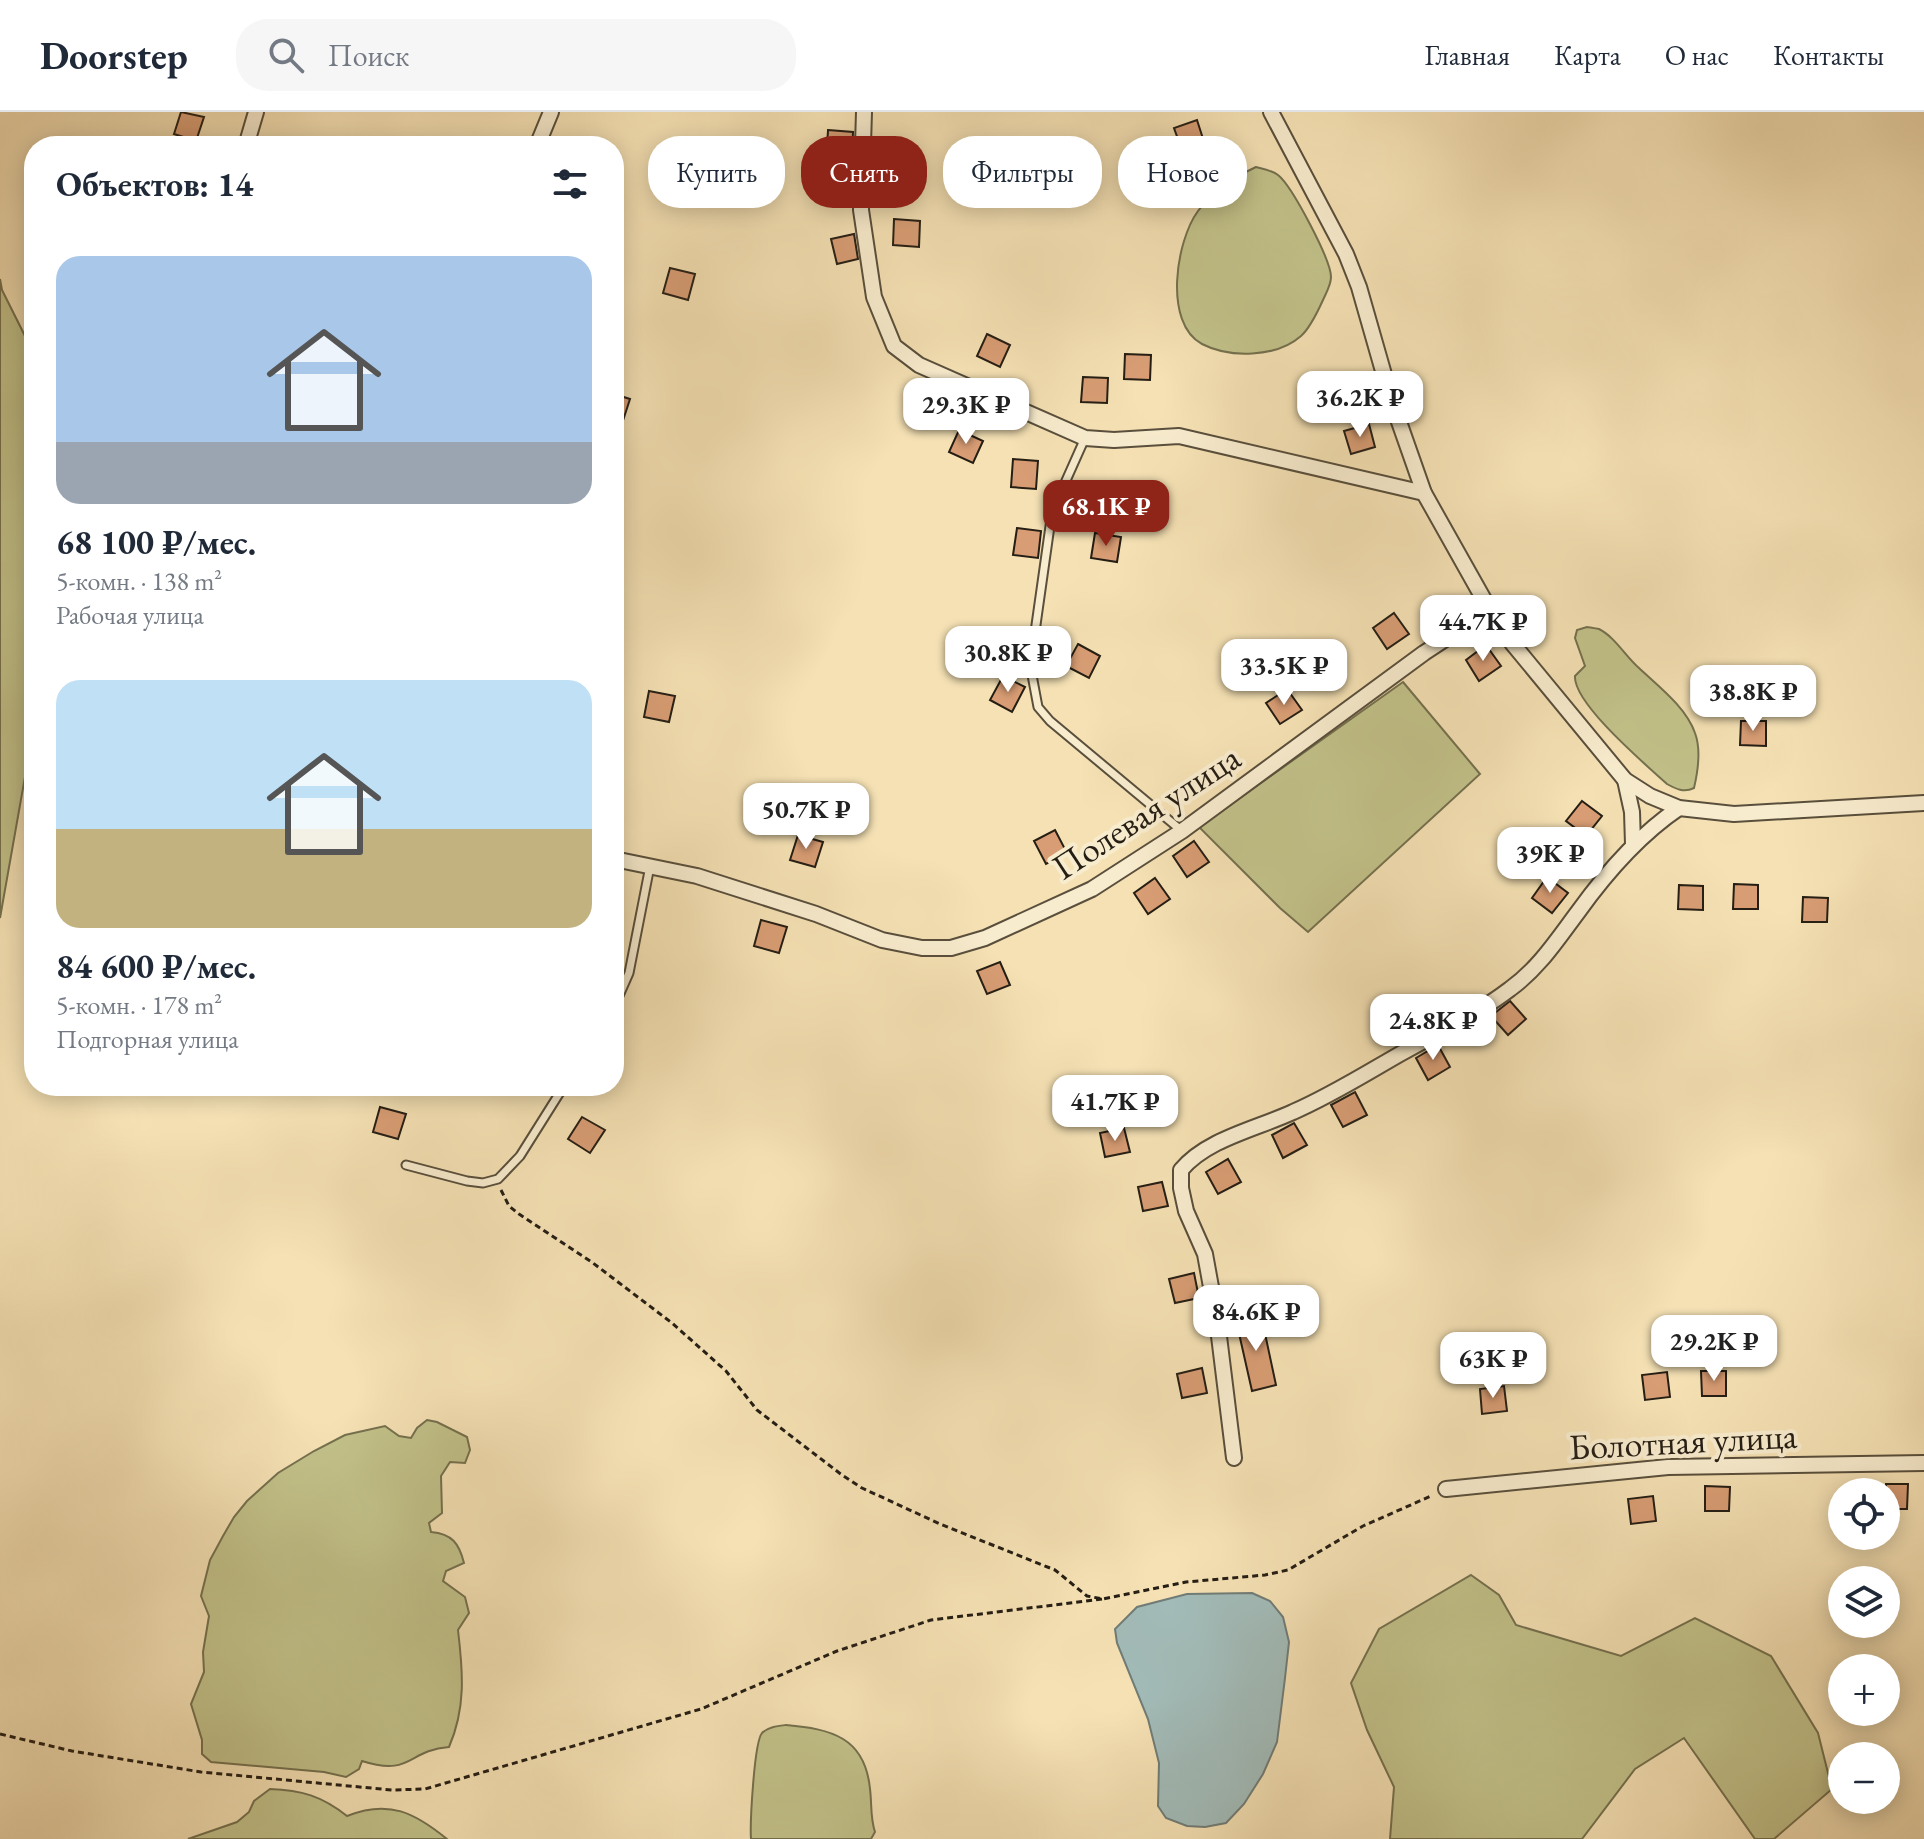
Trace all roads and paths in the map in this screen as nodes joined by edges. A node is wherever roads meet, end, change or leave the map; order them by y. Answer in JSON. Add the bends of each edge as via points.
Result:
{"nodes":[{"id":1,"x":256,"y":112,"type":"edge"},
{"id":2,"x":551,"y":112,"type":"edge"},
{"id":3,"x":864,"y":112,"type":"edge"},
{"id":4,"x":1271,"y":112,"type":"edge"},
{"id":5,"x":249,"y":136,"type":"edge"},
{"id":6,"x":541,"y":136,"type":"edge"},
{"id":7,"x":1085,"y":438,"type":"junction"},
{"id":8,"x":1424,"y":493,"type":"junction"},
{"id":9,"x":1492,"y":614,"type":"junction"},
{"id":10,"x":1625,"y":780,"type":"junction"},
{"id":11,"x":1924,"y":803,"type":"edge"},
{"id":12,"x":1679,"y":808,"type":"junction"},
{"id":13,"x":1182,"y":831,"type":"junction"},
{"id":14,"x":1633,"y":844,"type":"junction"},
{"id":15,"x":624,"y":861,"type":"edge"},
{"id":16,"x":650,"y":866,"type":"junction"},
{"id":17,"x":624,"y":984,"type":"edge"},
{"id":18,"x":558,"y":1096,"type":"edge"},
{"id":19,"x":406,"y":1165,"type":"dead end"},
{"id":20,"x":498,"y":1179,"type":"junction"},
{"id":21,"x":1234,"y":1458,"type":"dead end"},
{"id":22,"x":1924,"y":1463,"type":"edge"},
{"id":23,"x":1446,"y":1489,"type":"joint"},
{"id":24,"x":1103,"y":1599,"type":"junction"},
{"id":25,"x":0,"y":1734,"type":"edge"}],
"edges":[{"from":1,"to":5,"type":"street"},
{"from":2,"to":6,"type":"street"},
{"from":3,"to":7,"type":"street","via":[[861,210],[874,297],[894,346],[919,365]]},
{"from":4,"to":8,"type":"street","via":[[1351,265]]},
{"from":7,"to":8,"type":"street","via":[[1179,436]]},
{"from":7,"to":13,"type":"lane","via":[[1052,512],[1032,663],[1038,707]]},
{"from":8,"to":9,"type":"street"},
{"from":9,"to":10,"type":"street"},
{"from":9,"to":13,"type":"street","name":"Полевая улица","via":[[1424,653]]},
{"from":10,"to":12,"type":"street"},
{"from":10,"to":14,"type":"street"},
{"from":11,"to":12,"type":"street","via":[[1734,814]]},
{"from":12,"to":14,"type":"street"},
{"from":13,"to":16,"type":"street","name":"Полевая улица","via":[[1092,889],[951,948],[882,940],[697,876]]},
{"from":14,"to":21,"type":"street","via":[[1553,948],[1510,990],[1296,1111],[1194,1155],[1181,1170],[1186,1211],[1205,1254]]},
{"from":15,"to":16,"type":"street","name":"Полевая улица"},
{"from":16,"to":17,"type":"lane"},
{"from":18,"to":20,"type":"lane","via":[[520,1156]]},
{"from":19,"to":20,"type":"lane","via":[[467,1181]]},
{"from":20,"to":24,"type":"path","via":[[509,1206],[672,1323],[726,1371],[757,1410],[842,1475],[940,1524],[1055,1570],[1087,1596]]},
{"from":22,"to":23,"type":"street","name":"Болотная улица","via":[[1668,1467]]},
{"from":23,"to":24,"type":"path","via":[[1363,1526],[1288,1570]]},
{"from":24,"to":25,"type":"path","via":[[931,1620],[837,1651],[701,1709],[425,1789],[201,1772]]}]}
